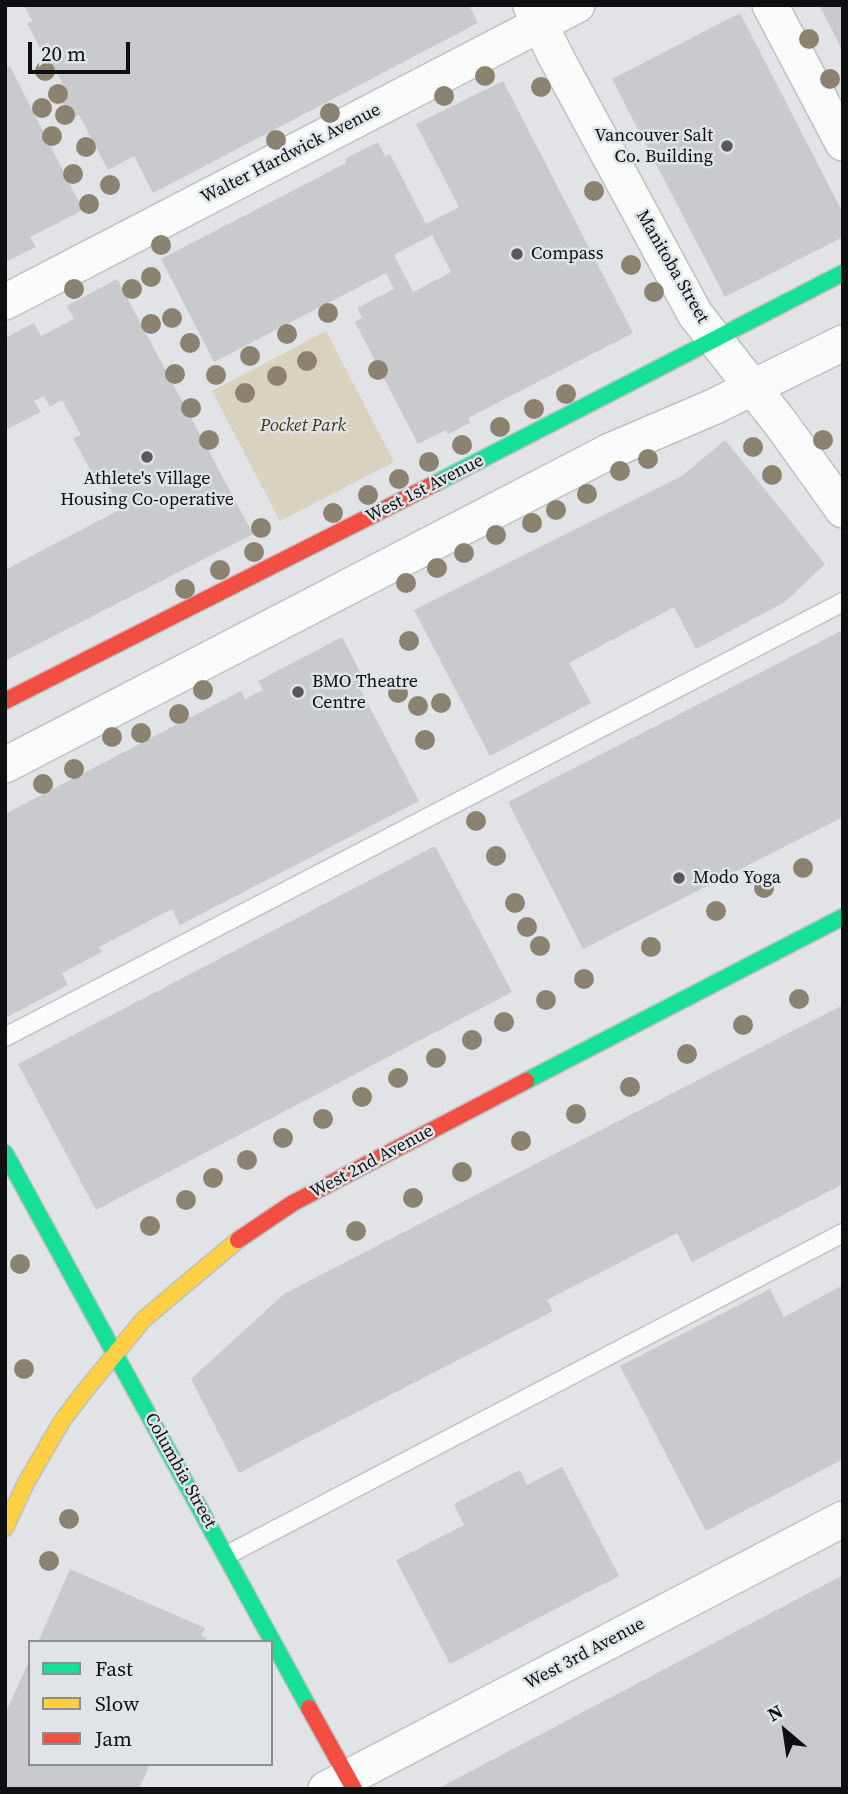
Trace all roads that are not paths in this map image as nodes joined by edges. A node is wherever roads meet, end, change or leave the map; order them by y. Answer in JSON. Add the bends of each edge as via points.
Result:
{"nodes":[{"id":1,"x":577,"y":5,"type":"edge"},
{"id":2,"x":770,"y":5,"type":"edge"},
{"id":3,"x":536,"y":15,"type":"edge"},
{"id":4,"x":843,"y":143,"type":"edge"},
{"id":5,"x":843,"y":273,"type":"edge"},
{"id":6,"x":5,"y":302,"type":"edge"},
{"id":7,"x":715,"y":339,"type":"junction"},
{"id":8,"x":843,"y":343,"type":"edge"},
{"id":9,"x":752,"y":388,"type":"junction"},
{"id":10,"x":843,"y":510,"type":"edge"},
{"id":11,"x":843,"y":601,"type":"edge"},
{"id":12,"x":5,"y":701,"type":"edge"},
{"id":13,"x":5,"y":765,"type":"edge"},
{"id":14,"x":843,"y":917,"type":"edge"},
{"id":15,"x":5,"y":1037,"type":"edge"},
{"id":16,"x":5,"y":1153,"type":"edge"},
{"id":17,"x":843,"y":1233,"type":"edge"},
{"id":18,"x":115,"y":1354,"type":"junction"},
{"id":19,"x":843,"y":1519,"type":"edge"},
{"id":20,"x":5,"y":1528,"type":"edge"},
{"id":21,"x":227,"y":1555,"type":"junction"},
{"id":22,"x":270,"y":1640,"type":"edge"},
{"id":23,"x":273,"y":1646,"type":"edge"},
{"id":24,"x":343,"y":1785,"type":"edge"}],
"edges":[{"from":1,"to":3,"type":"street","name":"Walter Hardwick Avenue"},
{"from":2,"to":4,"type":"street"},
{"from":3,"to":6,"type":"street","name":"Walter Hardwick Avenue"},
{"from":3,"to":7,"type":"street","name":"Manitoba Street","via":[[687,300]]},
{"from":5,"to":7,"type":"street","name":"West 1st Avenue"},
{"from":7,"to":9,"type":"street","name":"Manitoba Street"},
{"from":7,"to":12,"type":"street","name":"West 1st Avenue"},
{"from":8,"to":9,"type":"street"},
{"from":9,"to":10,"type":"street","name":"Manitoba Street"},
{"from":9,"to":13,"type":"street","via":[[610,451]]},
{"from":11,"to":15,"type":"lane"},
{"from":14,"to":18,"type":"street","name":"West 2nd Avenue","via":[[293,1203],[188,1281],[143,1320]]},
{"from":16,"to":18,"type":"street","name":"Columbia Street"},
{"from":17,"to":21,"type":"lane"},
{"from":18,"to":20,"type":"street","name":"West 2nd Avenue","via":[[62,1421]]},
{"from":18,"to":21,"type":"street","name":"Columbia Street"},
{"from":19,"to":24,"type":"street","name":"West 3rd Avenue"},
{"from":21,"to":22,"type":"street","name":"Columbia Street"},
{"from":23,"to":24,"type":"street","name":"Columbia Street"}]}
